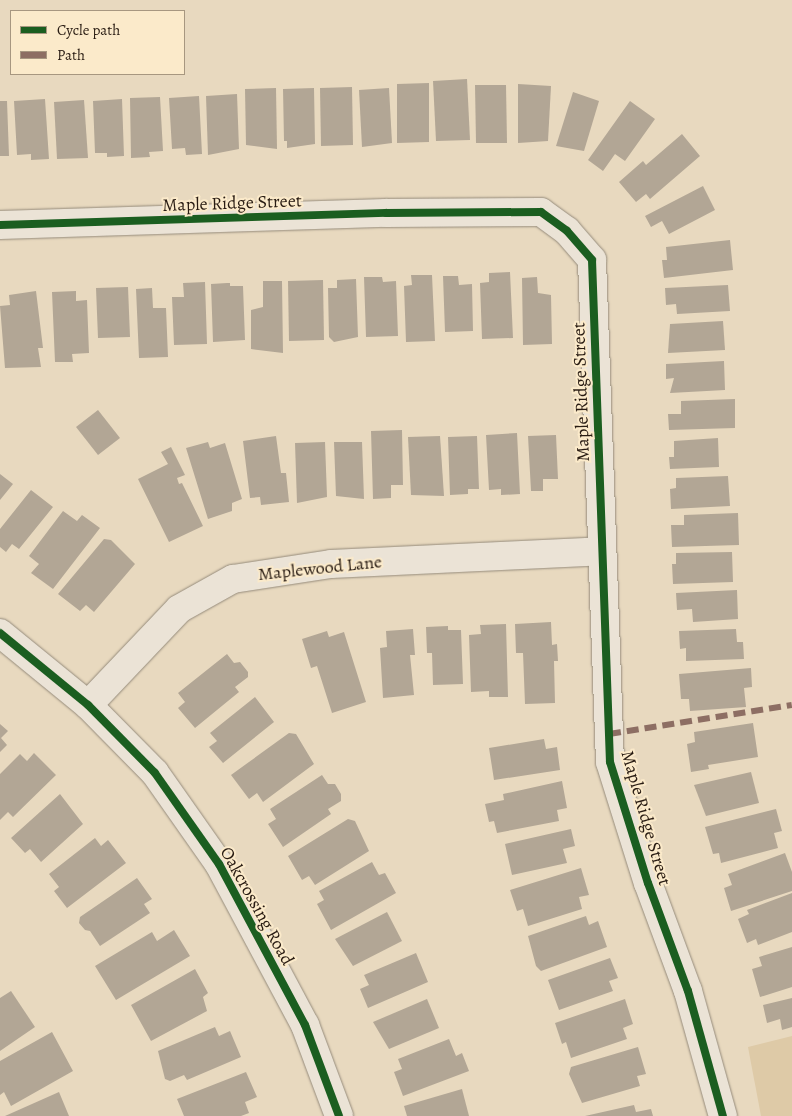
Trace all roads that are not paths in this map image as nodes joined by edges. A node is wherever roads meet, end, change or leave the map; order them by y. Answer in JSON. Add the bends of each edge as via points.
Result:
{"nodes":[{"id":1,"x":0,"y":225,"type":"edge"},
{"id":2,"x":602,"y":551,"type":"junction"},
{"id":3,"x":0,"y":634,"type":"edge"},
{"id":4,"x":88,"y":705,"type":"junction"},
{"id":5,"x":339,"y":1116,"type":"edge"},
{"id":6,"x":722,"y":1116,"type":"edge"}],
"edges":[{"from":1,"to":2,"type":"street","name":"Maple Ridge Street","via":[[395,213],[541,212],[567,231],[592,260]]},
{"from":2,"to":4,"type":"street","name":"Maplewood Lane","via":[[331,564],[233,579],[179,609]]},
{"from":2,"to":6,"type":"street","name":"Maple Ridge Street","via":[[610,762],[648,883],[688,991]]},
{"from":3,"to":4,"type":"street","name":"Oakcrossing Road"},
{"from":4,"to":5,"type":"street","name":"Oakcrossing Road","via":[[155,773],[219,864],[305,1024]]}]}
